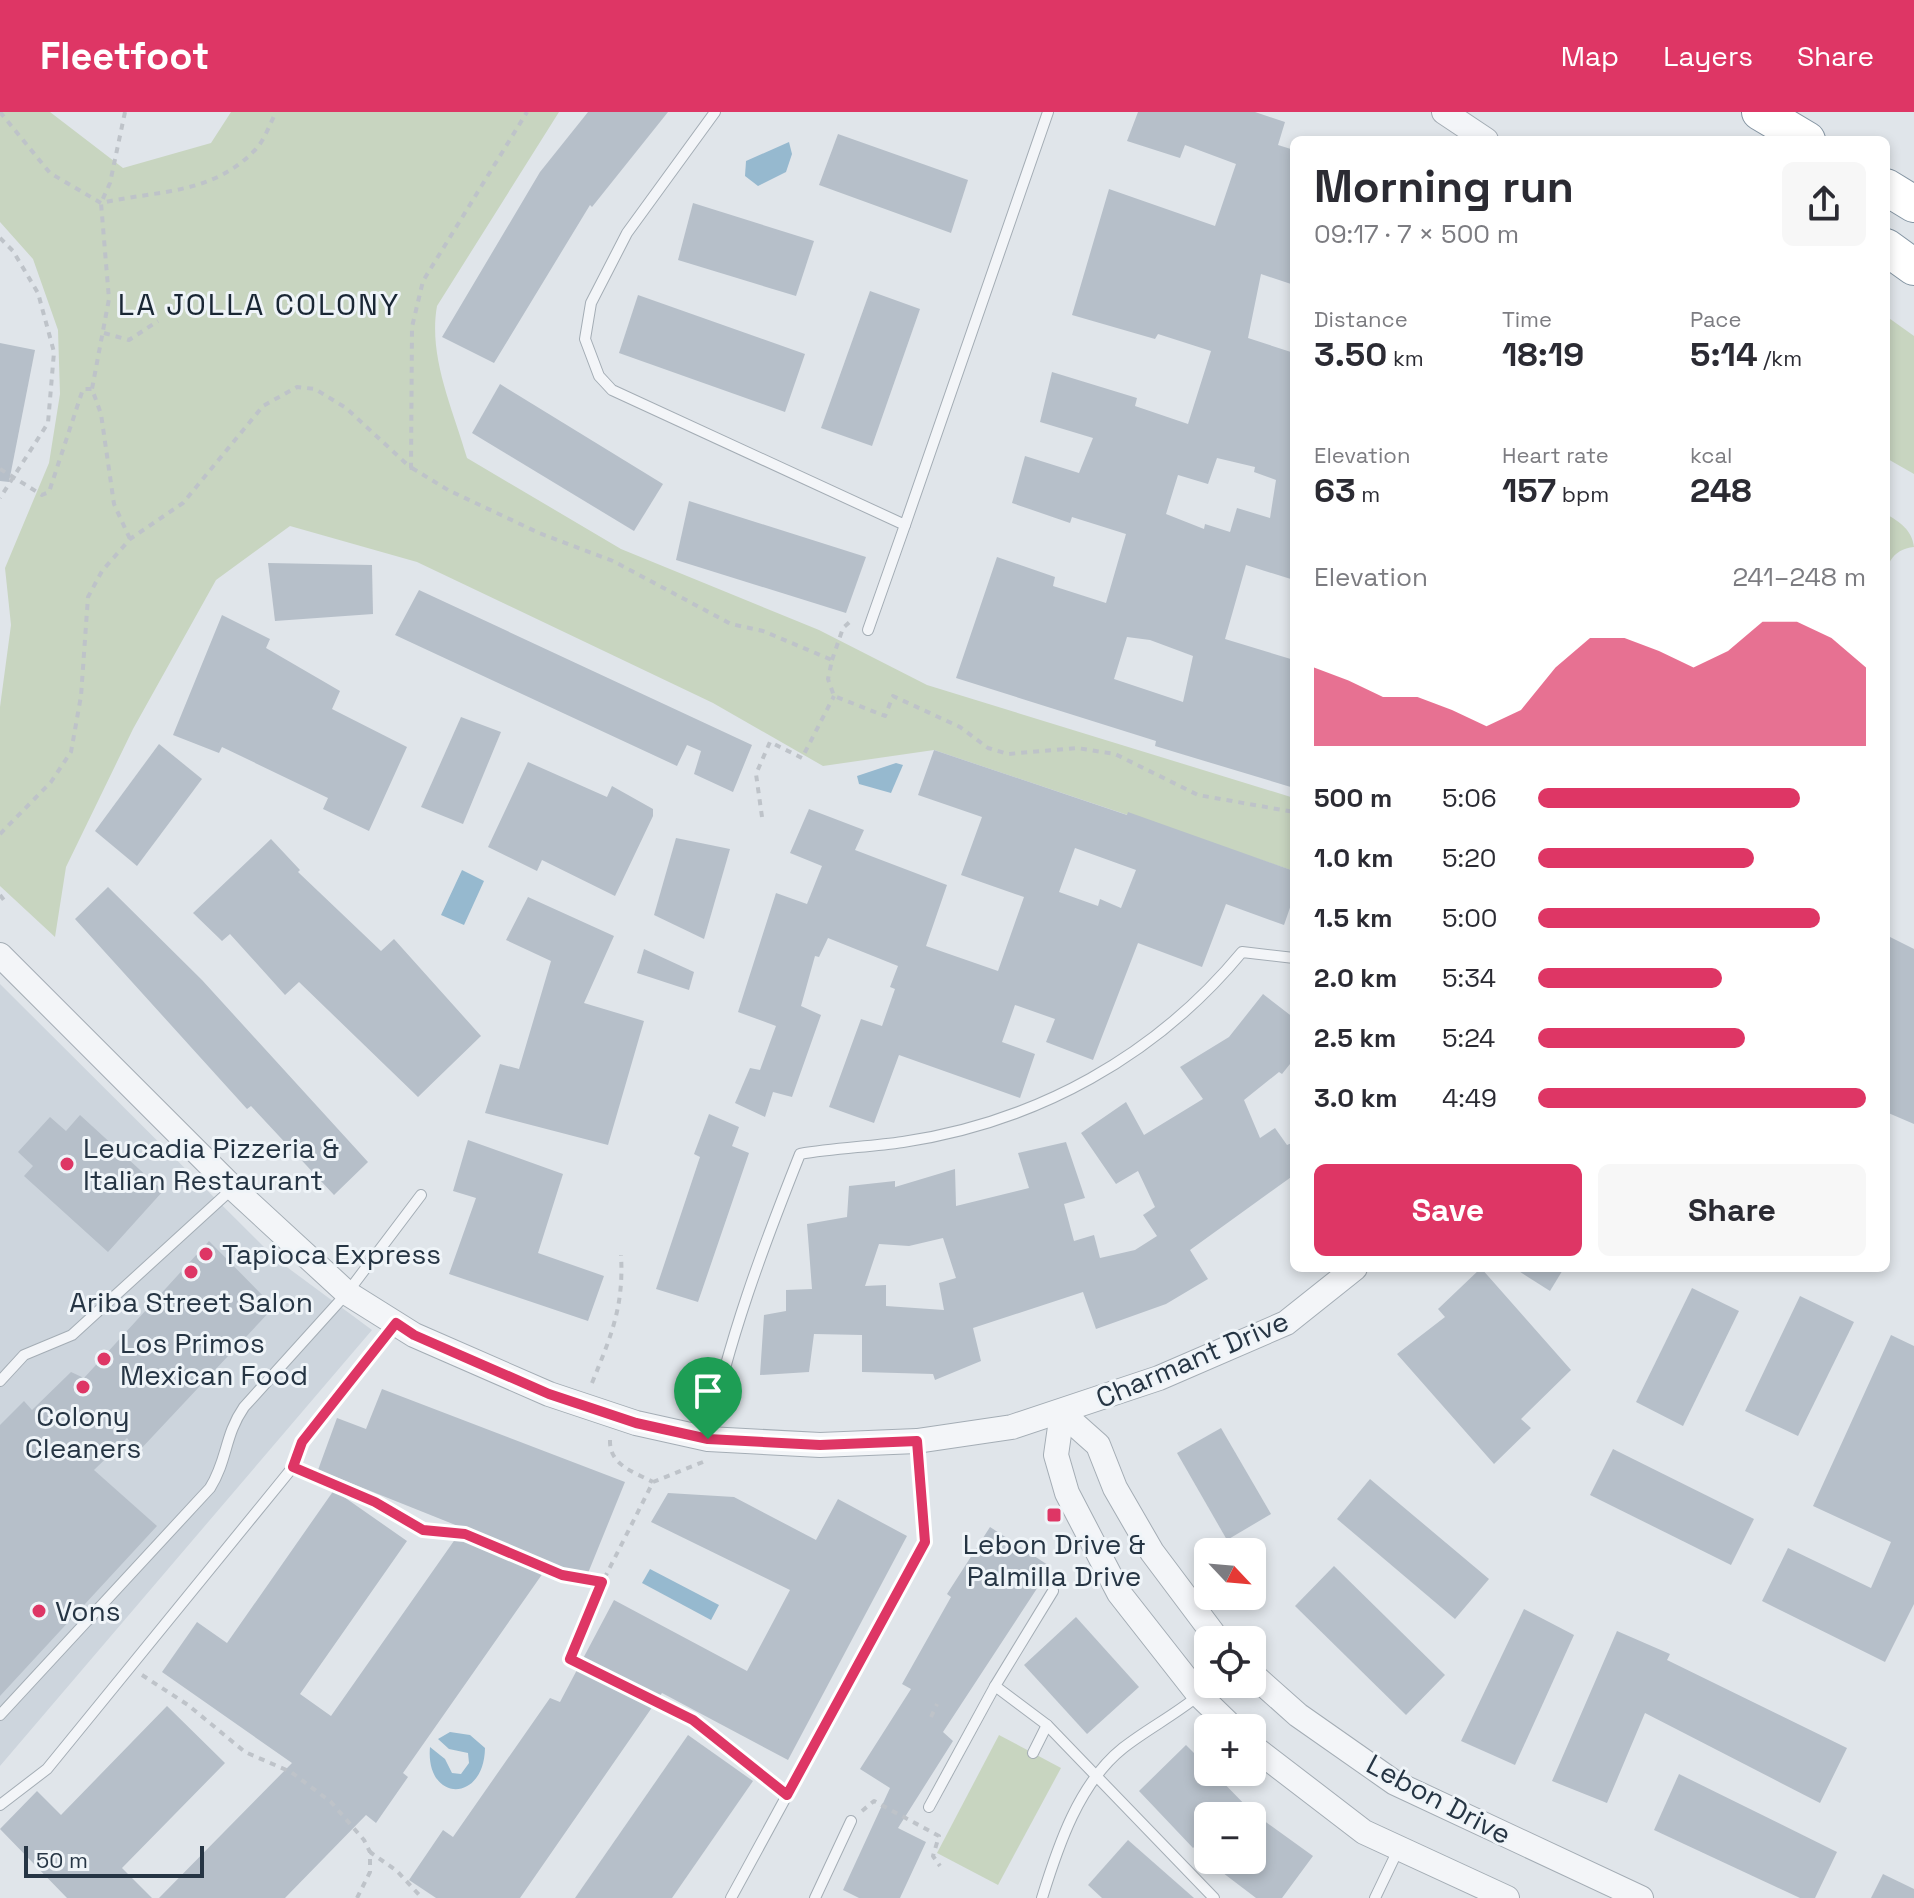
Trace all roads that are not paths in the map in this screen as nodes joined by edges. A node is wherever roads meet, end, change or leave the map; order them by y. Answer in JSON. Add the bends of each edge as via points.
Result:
{"nodes":[{"id":1,"x":715,"y":112,"type":"edge"},
{"id":2,"x":1048,"y":112,"type":"edge"},
{"id":3,"x":1444,"y":112,"type":"edge"},
{"id":4,"x":1744,"y":112,"type":"edge"},
{"id":5,"x":1760,"y":112,"type":"edge"},
{"id":6,"x":1480,"y":136,"type":"edge"},
{"id":7,"x":1768,"y":136,"type":"edge"},
{"id":8,"x":1800,"y":136,"type":"edge"},
{"id":9,"x":1890,"y":189,"type":"edge"},
{"id":10,"x":1914,"y":204,"type":"edge"},
{"id":11,"x":1890,"y":250,"type":"edge"},
{"id":12,"x":1914,"y":267,"type":"edge"},
{"id":13,"x":905,"y":525,"type":"junction"},
{"id":14,"x":868,"y":630,"type":"dead end"},
{"id":15,"x":0,"y":955,"type":"edge"},
{"id":16,"x":1290,"y":958,"type":"edge"},
{"id":17,"x":233,"y":1188,"type":"junction"},
{"id":18,"x":421,"y":1195,"type":"dead end"},
{"id":19,"x":1350,"y":1272,"type":"edge"},
{"id":20,"x":347,"y":1293,"type":"junction"},
{"id":21,"x":396,"y":1323,"type":"junction"},
{"id":22,"x":0,"y":1381,"type":"edge"},
{"id":23,"x":1062,"y":1413,"type":"junction"},
{"id":24,"x":708,"y":1439,"type":"junction"},
{"id":25,"x":917,"y":1441,"type":"junction"},
{"id":26,"x":1053,"y":1591,"type":"dead end"},
{"id":27,"x":1208,"y":1626,"type":"edge"},
{"id":28,"x":995,"y":1686,"type":"junction"},
{"id":29,"x":1266,"y":1686,"type":"edge"},
{"id":30,"x":1194,"y":1689,"type":"edge"},
{"id":31,"x":1195,"y":1698,"type":"edge"},
{"id":32,"x":1202,"y":1698,"type":"edge"},
{"id":33,"x":1219,"y":1714,"type":"edge"},
{"id":34,"x":0,"y":1715,"type":"edge"},
{"id":35,"x":1047,"y":1725,"type":"junction"},
{"id":36,"x":1033,"y":1753,"type":"dead end"},
{"id":37,"x":1266,"y":1757,"type":"edge"},
{"id":38,"x":1096,"y":1776,"type":"junction"},
{"id":39,"x":0,"y":1805,"type":"edge"},
{"id":40,"x":929,"y":1807,"type":"dead end"},
{"id":41,"x":851,"y":1821,"type":"road end"},
{"id":42,"x":1399,"y":1848,"type":"junction"},
{"id":43,"x":731,"y":1898,"type":"edge"},
{"id":44,"x":815,"y":1898,"type":"edge"},
{"id":45,"x":1042,"y":1898,"type":"edge"},
{"id":46,"x":1214,"y":1898,"type":"edge"},
{"id":47,"x":1375,"y":1898,"type":"edge"},
{"id":48,"x":1507,"y":1898,"type":"edge"},
{"id":49,"x":1641,"y":1898,"type":"edge"}],
"edges":[{"from":1,"to":13,"type":"lane","via":[[627,233],[591,303],[585,339],[599,376],[612,390]]},
{"from":2,"to":13,"type":"lane"},
{"from":3,"to":6,"type":"street"},
{"from":4,"to":7,"type":"highway"},
{"from":5,"to":8,"type":"highway"},
{"from":9,"to":10,"type":"highway"},
{"from":11,"to":12,"type":"highway"},
{"from":13,"to":14,"type":"lane"},
{"from":15,"to":17,"type":"street","name":"Charmant Drive"},
{"from":16,"to":24,"type":"lane","via":[[1242,952],[1178,1019],[1137,1050],[1037,1107],[981,1126],[902,1142],[800,1154],[753,1272],[720,1378]]},
{"from":17,"to":20,"type":"street","name":"Charmant Drive"},
{"from":17,"to":22,"type":"lane","via":[[72,1335],[24,1355]]},
{"from":18,"to":20,"type":"lane"},
{"from":19,"to":23,"type":"street","name":"Charmant Drive","via":[[1286,1323]]},
{"from":20,"to":21,"type":"street","name":"Charmant Drive"},
{"from":20,"to":34,"type":"lane","via":[[229,1428],[223,1468],[210,1488]]},
{"from":21,"to":24,"type":"street","name":"Charmant Drive","via":[[582,1405]]},
{"from":21,"to":39,"type":"lane","via":[[302,1442],[293,1467],[47,1769]]},
{"from":23,"to":25,"type":"street","name":"Charmant Drive","via":[[1012,1427]]},
{"from":23,"to":27,"type":"street","via":[[1098,1445],[1115,1488],[1152,1552]]},
{"from":23,"to":30,"type":"street","via":[[1056,1455],[1067,1493],[1119,1593]]},
{"from":24,"to":25,"type":"street","name":"Charmant Drive","via":[[820,1445]]},
{"from":25,"to":43,"type":"lane","via":[[925,1542]]},
{"from":26,"to":28,"type":"lane"},
{"from":28,"to":35,"type":"lane"},
{"from":28,"to":40,"type":"lane"},
{"from":29,"to":49,"type":"street","name":"Lebon Drive","via":[[1395,1783]]},
{"from":31,"to":38,"type":"lane","via":[[1122,1748]]},
{"from":32,"to":33,"type":"street"},
{"from":35,"to":36,"type":"lane"},
{"from":35,"to":38,"type":"lane"},
{"from":37,"to":42,"type":"street","name":"Lebon Drive","via":[[1364,1832]]},
{"from":38,"to":45,"type":"lane","via":[[1056,1850]]},
{"from":38,"to":46,"type":"lane"},
{"from":41,"to":44,"type":"lane"},
{"from":42,"to":47,"type":"lane"},
{"from":42,"to":48,"type":"street","name":"Lebon Drive"}]}
